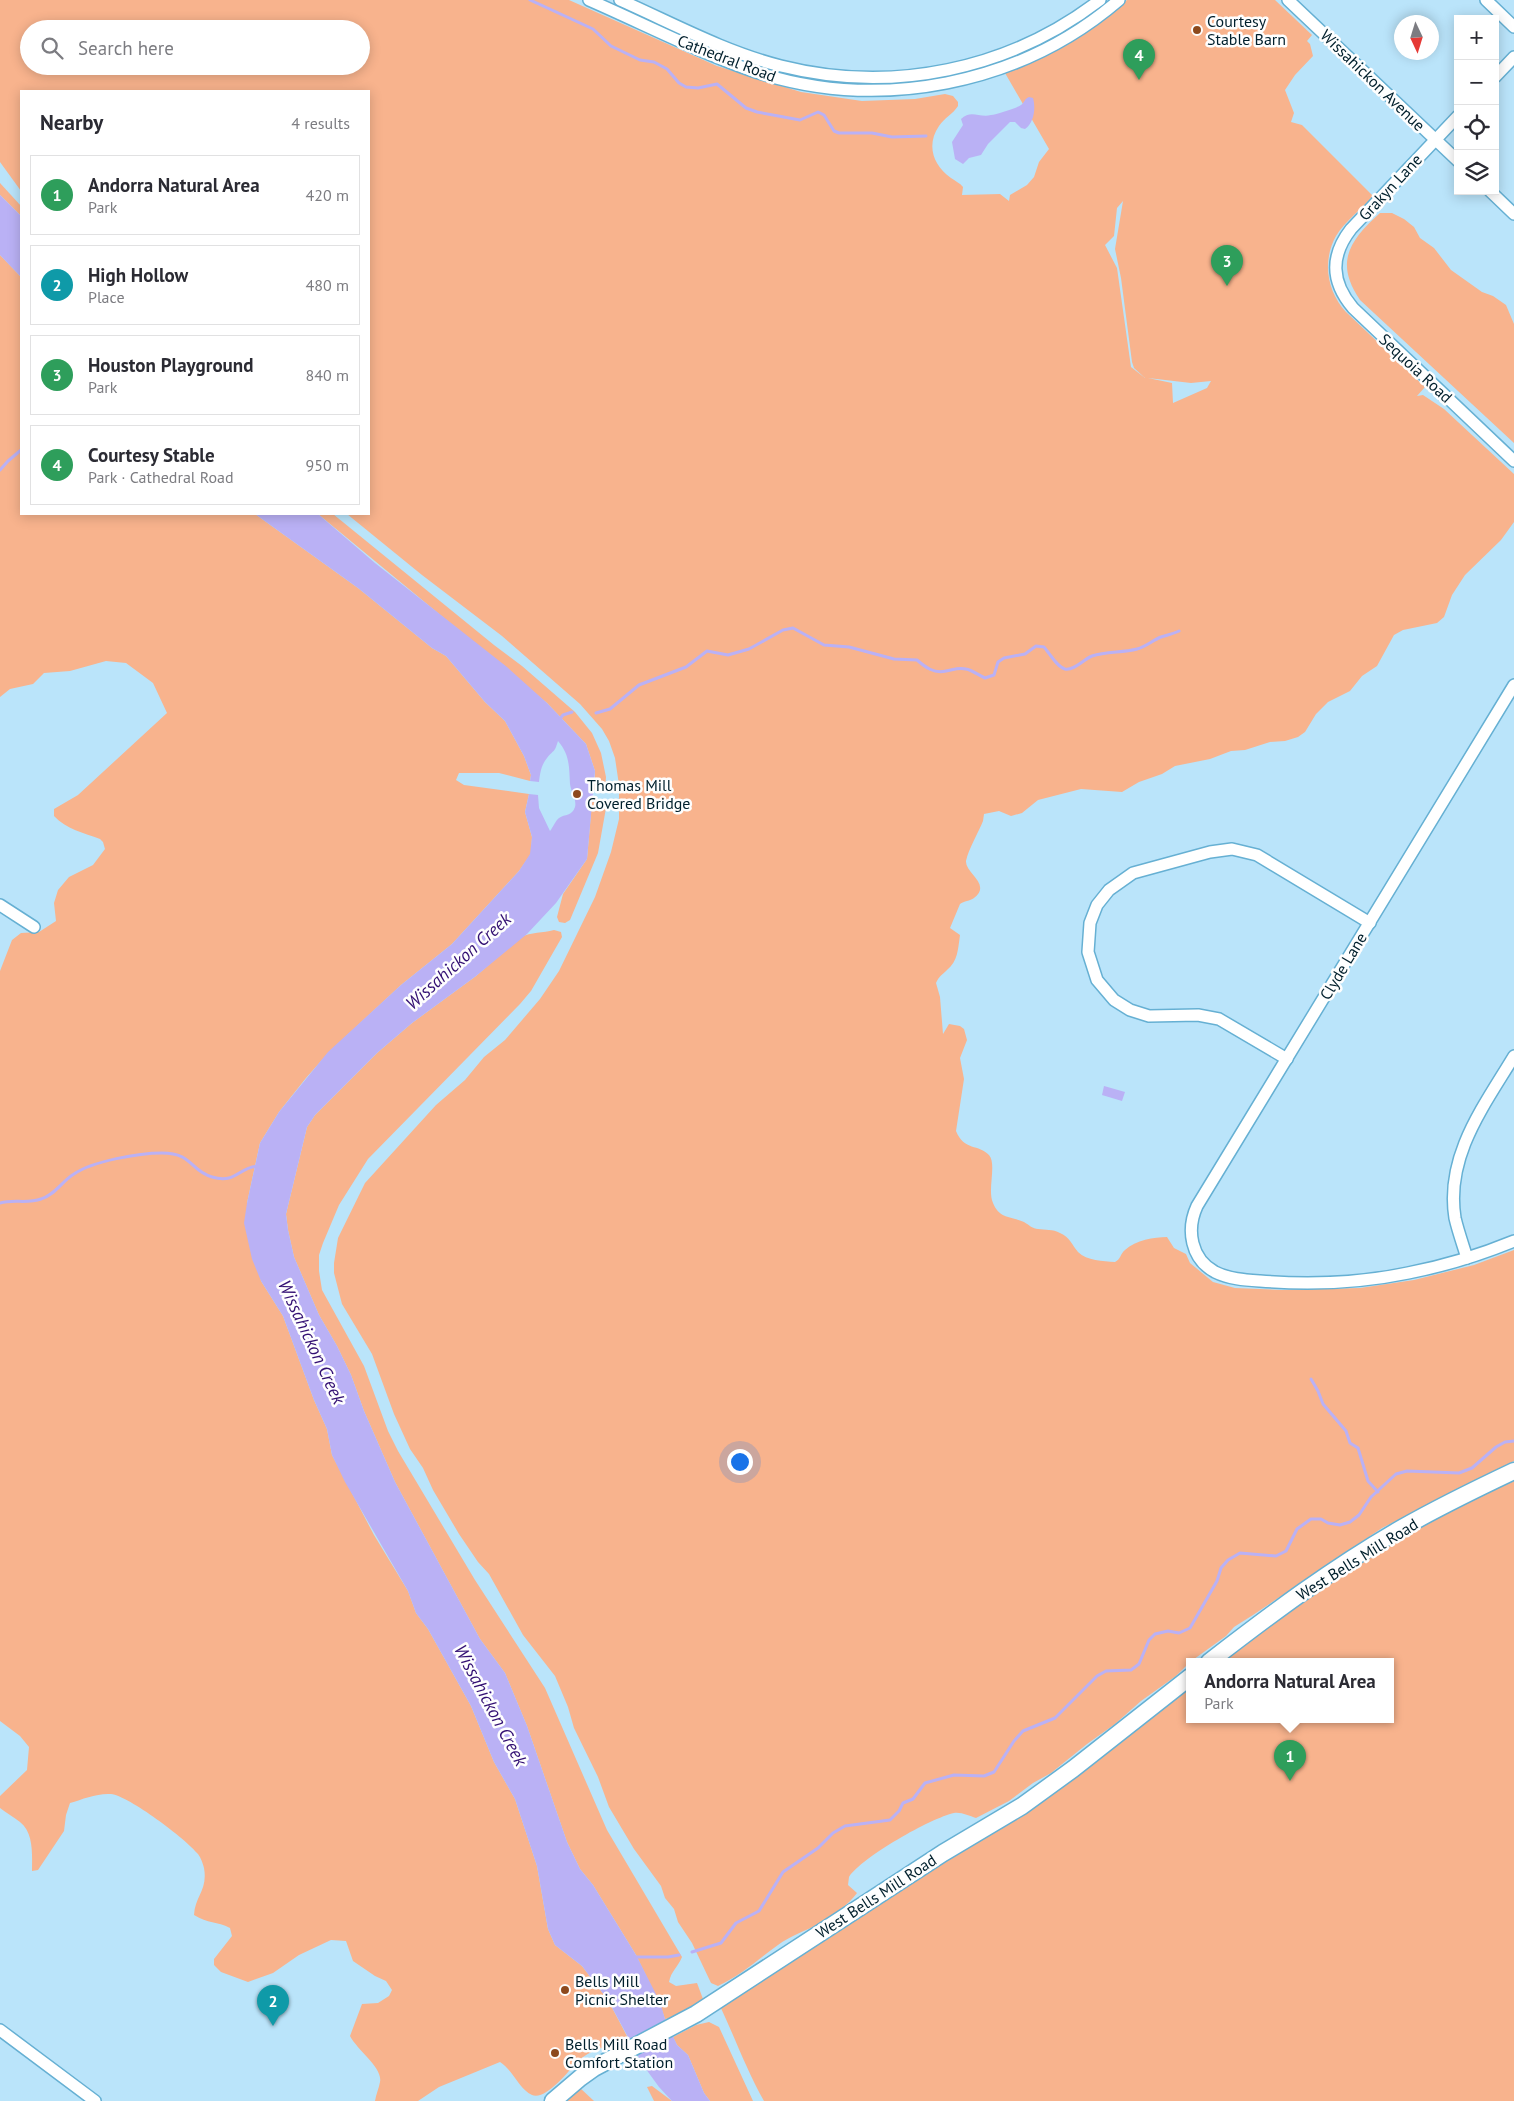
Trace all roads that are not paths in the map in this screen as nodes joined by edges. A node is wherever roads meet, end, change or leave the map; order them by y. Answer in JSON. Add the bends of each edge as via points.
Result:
{"nodes":[{"id":1,"x":589,"y":0,"type":"edge"},
{"id":2,"x":620,"y":0,"type":"edge"},
{"id":3,"x":1100,"y":0,"type":"edge"},
{"id":4,"x":1119,"y":0,"type":"edge"},
{"id":5,"x":1288,"y":0,"type":"edge"},
{"id":6,"x":1486,"y":0,"type":"edge"},
{"id":7,"x":1514,"y":28,"type":"edge"},
{"id":8,"x":1514,"y":57,"type":"edge"},
{"id":9,"x":1499,"y":73,"type":"edge"},
{"id":10,"x":1454,"y":120,"type":"edge"},
{"id":11,"x":1435,"y":139,"type":"junction"},
{"id":12,"x":1454,"y":157,"type":"edge"},
{"id":13,"x":1494,"y":195,"type":"edge"},
{"id":14,"x":1514,"y":214,"type":"edge"},
{"id":15,"x":1336,"y":265,"type":"joint"},
{"id":16,"x":1514,"y":461,"type":"edge"},
{"id":17,"x":1514,"y":685,"type":"edge"},
{"id":18,"x":0,"y":905,"type":"edge"},
{"id":19,"x":1370,"y":923,"type":"junction"},
{"id":20,"x":34,"y":927,"type":"dead end"},
{"id":21,"x":1514,"y":1056,"type":"edge"},
{"id":22,"x":1287,"y":1059,"type":"junction"},
{"id":23,"x":1514,"y":1241,"type":"edge"},
{"id":24,"x":1467,"y":1258,"type":"junction"},
{"id":25,"x":1514,"y":1471,"type":"edge"},
{"id":26,"x":1214,"y":1658,"type":"edge"},
{"id":27,"x":1186,"y":1680,"type":"edge"},
{"id":28,"x":0,"y":2030,"type":"edge"},
{"id":29,"x":96,"y":2101,"type":"edge"},
{"id":30,"x":554,"y":2101,"type":"edge"}],
"edges":[{"from":1,"to":4,"type":"street","name":"Cathedral Road","via":[[757,72],[817,86],[876,90],[932,86],[996,71],[1058,42]]},
{"from":2,"to":3,"type":"street","name":"Cathedral Road","via":[[726,47],[780,66],[826,75],[875,78],[943,72],[990,59],[1040,39]]},
{"from":5,"to":11,"type":"street","name":"Wissahickon Avenue"},
{"from":6,"to":7,"type":"street"},
{"from":8,"to":9,"type":"street"},
{"from":10,"to":11,"type":"street","name":"Grakyn Lane"},
{"from":11,"to":12,"type":"street","name":"Wissahickon Avenue"},
{"from":11,"to":15,"type":"street","name":"Grakyn Lane","via":[[1351,229],[1339,247]]},
{"from":13,"to":14,"type":"street"},
{"from":15,"to":16,"type":"street","name":"Sequoia Road","via":[[1341,292],[1353,308]]},
{"from":17,"to":19,"type":"street","name":"Clyde Lane"},
{"from":18,"to":20,"type":"street"},
{"from":19,"to":22,"type":"street","name":"Clyde Lane"},
{"from":19,"to":22,"type":"street","via":[[1257,855],[1239,850],[1220,850],[1141,870],[1116,883],[1102,897],[1088,933],[1088,952],[1102,988],[1114,1000],[1130,1010],[1159,1017],[1198,1015],[1218,1019]]},
{"from":21,"to":24,"type":"street","via":[[1468,1134],[1457,1165],[1454,1207]]},
{"from":22,"to":24,"type":"street","name":"Clyde Lane","via":[[1193,1215],[1191,1230],[1196,1252],[1209,1268],[1228,1277],[1255,1280],[1343,1282],[1396,1276]]},
{"from":23,"to":24,"type":"street"},
{"from":25,"to":26,"type":"street","name":"West Bells Mill Road","via":[[1427,1514],[1373,1546],[1309,1588]]},
{"from":27,"to":30,"type":"street","name":"West Bells Mill Road","via":[[1038,1794],[684,2021],[617,2054],[580,2078]]},
{"from":28,"to":29,"type":"street"}]}
